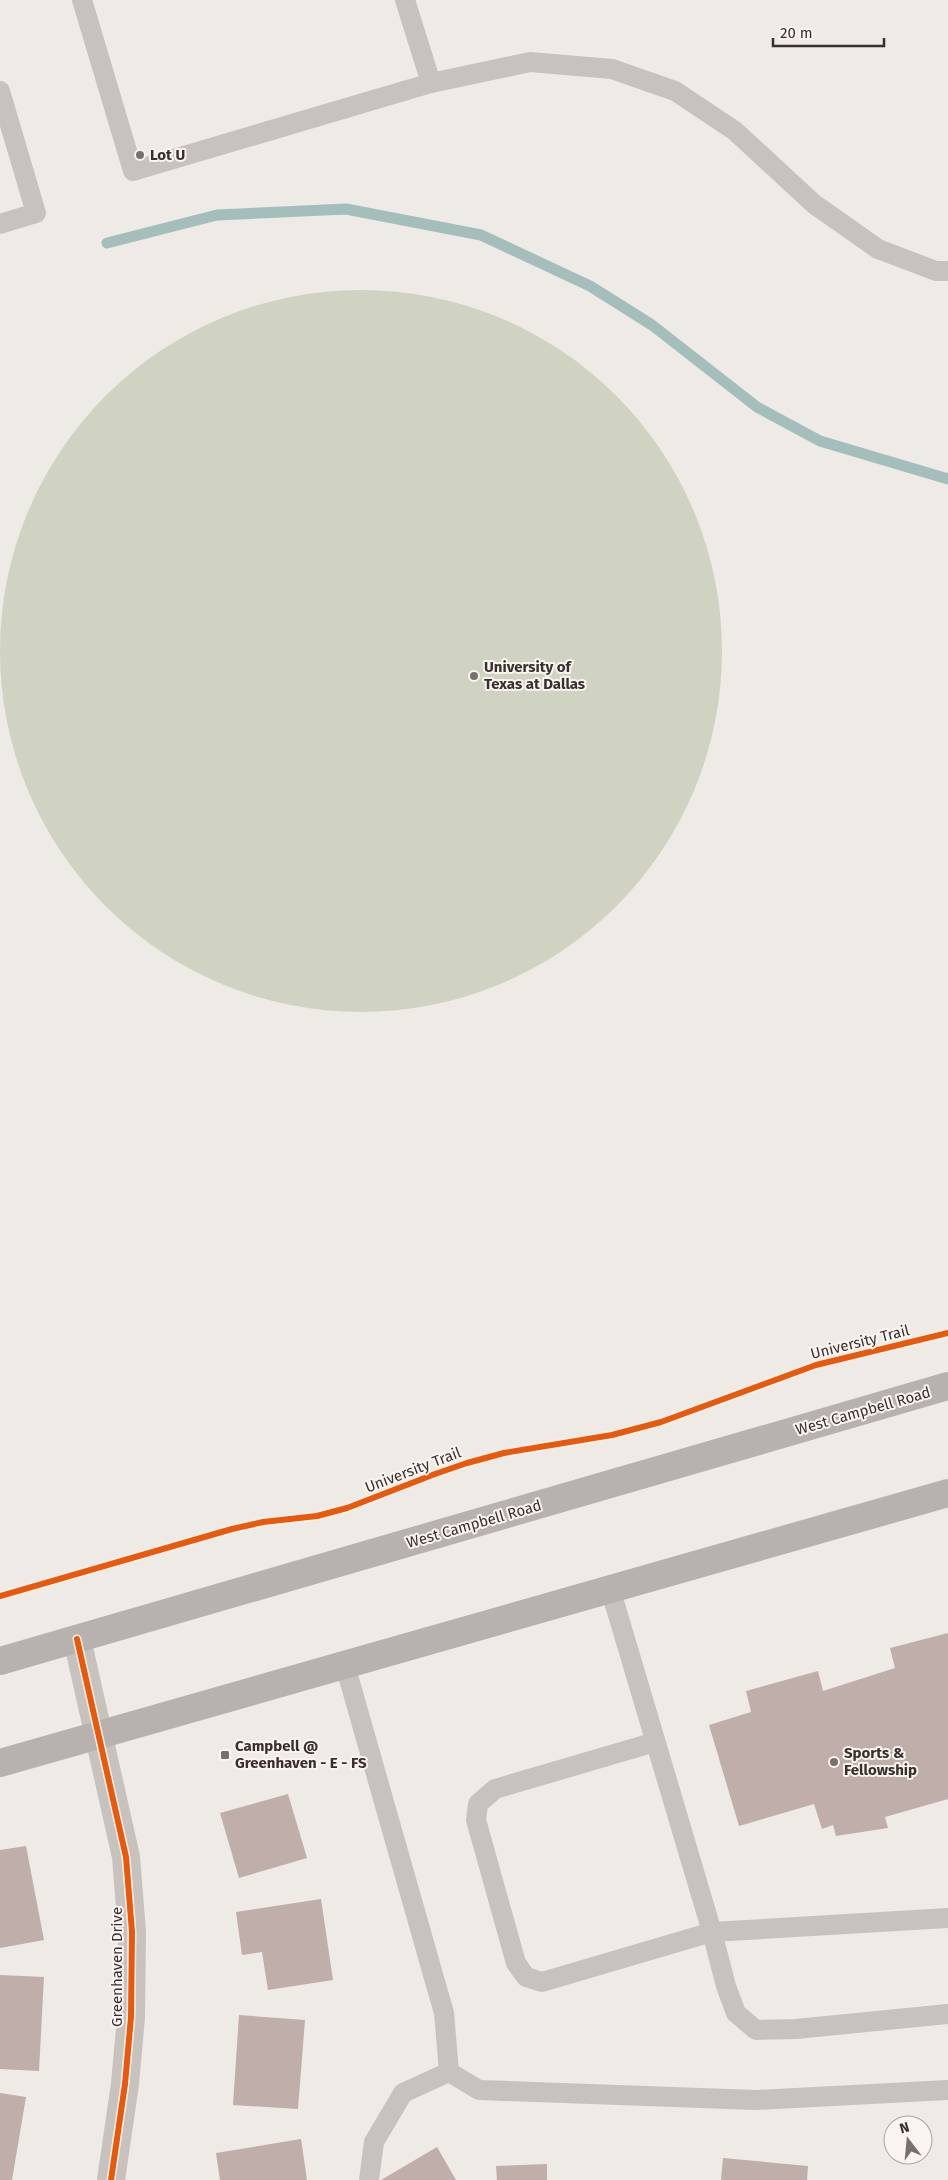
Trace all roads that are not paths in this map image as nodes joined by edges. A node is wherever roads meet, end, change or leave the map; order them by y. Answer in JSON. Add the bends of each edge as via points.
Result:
{"nodes":[{"id":1,"x":82,"y":0,"type":"edge"},
{"id":2,"x":405,"y":0,"type":"edge"},
{"id":3,"x":431,"y":84,"type":"junction"},
{"id":4,"x":0,"y":91,"type":"edge"},
{"id":5,"x":0,"y":224,"type":"edge"},
{"id":6,"x":948,"y":271,"type":"edge"},
{"id":7,"x":948,"y":1386,"type":"edge"},
{"id":8,"x":948,"y":1493,"type":"edge"},
{"id":9,"x":610,"y":1588,"type":"junction"},
{"id":10,"x":77,"y":1639,"type":"junction"},
{"id":11,"x":0,"y":1661,"type":"edge"},
{"id":12,"x":345,"y":1665,"type":"junction"},
{"id":13,"x":99,"y":1734,"type":"junction"},
{"id":14,"x":655,"y":1742,"type":"junction"},
{"id":15,"x":0,"y":1763,"type":"edge"},
{"id":16,"x":948,"y":1918,"type":"edge"},
{"id":17,"x":712,"y":1932,"type":"junction"},
{"id":18,"x":948,"y":2014,"type":"edge"},
{"id":19,"x":449,"y":2072,"type":"junction"},
{"id":20,"x":948,"y":2090,"type":"edge"},
{"id":21,"x":111,"y":2180,"type":"edge"},
{"id":22,"x":369,"y":2180,"type":"edge"}],
"edges":[{"from":1,"to":3,"type":"lane","via":[[133,171]]},
{"from":2,"to":3,"type":"lane"},
{"from":3,"to":6,"type":"lane","via":[[530,62],[612,69],[675,91],[735,131],[814,204],[878,249],[936,271]]},
{"from":4,"to":5,"type":"lane","via":[[36,213]]},
{"from":7,"to":10,"type":"main road","name":"West Campbell Road"},
{"from":8,"to":9,"type":"main road"},
{"from":9,"to":12,"type":"main road"},
{"from":9,"to":14,"type":"lane"},
{"from":10,"to":11,"type":"main road","name":"West Campbell Road"},
{"from":10,"to":13,"type":"street","name":"Greenhaven Drive"},
{"from":12,"to":13,"type":"main road"},
{"from":12,"to":19,"type":"lane","via":[[444,2013]]},
{"from":13,"to":15,"type":"main road"},
{"from":13,"to":21,"type":"street","name":"Greenhaven Drive","via":[[126,1857],[132,1932],[131,2016]]},
{"from":14,"to":17,"type":"lane"},
{"from":14,"to":17,"type":"lane","via":[[495,1790],[478,1804],[476,1820],[516,1963],[526,1977],[542,1982]]},
{"from":16,"to":17,"type":"lane"},
{"from":17,"to":18,"type":"lane","via":[[736,2013],[756,2030]]},
{"from":19,"to":20,"type":"lane","via":[[479,2090],[756,2100]]},
{"from":19,"to":22,"type":"lane","via":[[403,2093],[374,2142]]}]}
